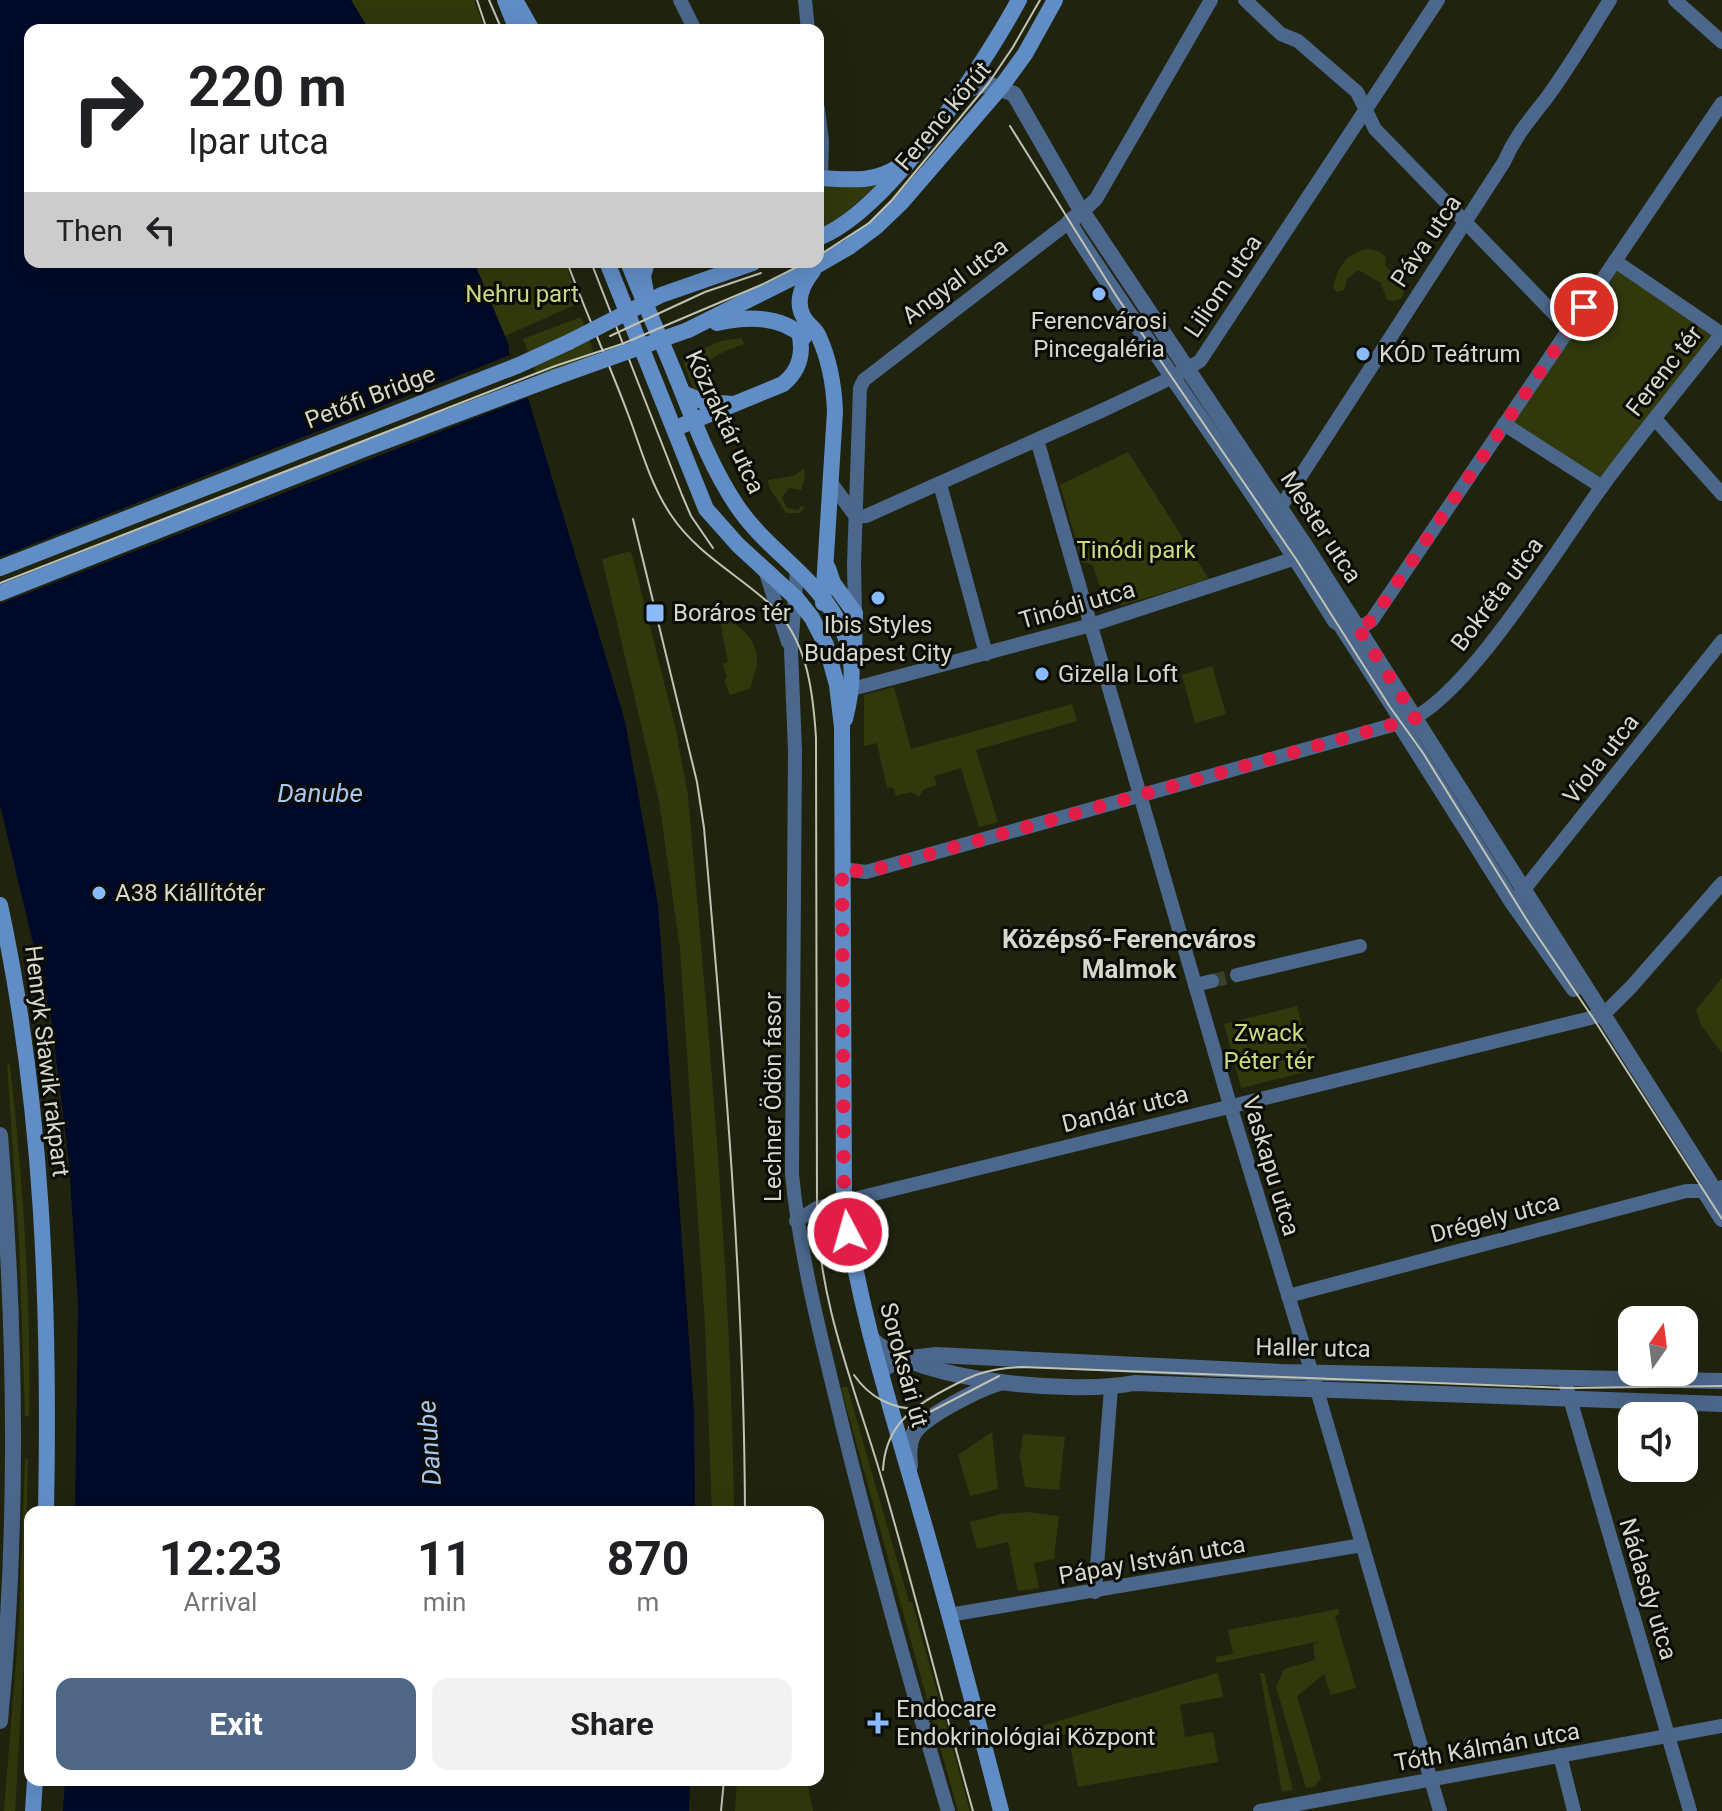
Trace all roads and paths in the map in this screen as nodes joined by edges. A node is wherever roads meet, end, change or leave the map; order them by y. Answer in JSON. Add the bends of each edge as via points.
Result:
{"nodes":[{"id":1,"x":505,"y":0,"type":"edge"},
{"id":2,"x":515,"y":0,"type":"edge"},
{"id":3,"x":680,"y":0,"type":"edge"},
{"id":4,"x":805,"y":0,"type":"edge"},
{"id":5,"x":1019,"y":0,"type":"edge"},
{"id":6,"x":1055,"y":0,"type":"edge"},
{"id":7,"x":1211,"y":0,"type":"edge"},
{"id":8,"x":1245,"y":0,"type":"edge"},
{"id":9,"x":1438,"y":0,"type":"edge"},
{"id":10,"x":1610,"y":0,"type":"edge"},
{"id":11,"x":1675,"y":0,"type":"edge"},
{"id":12,"x":515,"y":24,"type":"edge"},
{"id":13,"x":529,"y":24,"type":"edge"},
{"id":14,"x":692,"y":24,"type":"edge"},
{"id":15,"x":807,"y":24,"type":"edge"},
{"id":16,"x":1722,"y":42,"type":"edge"},
{"id":17,"x":1001,"y":87,"type":"junction"},
{"id":18,"x":964,"y":90,"type":"junction"},
{"id":19,"x":1722,"y":103,"type":"edge"},
{"id":20,"x":1365,"y":109,"type":"junction"},
{"id":21,"x":909,"y":159,"type":"junction"},
{"id":22,"x":824,"y":178,"type":"edge"},
{"id":23,"x":1083,"y":211,"type":"junction"},
{"id":24,"x":1069,"y":222,"type":"junction"},
{"id":25,"x":1466,"y":222,"type":"junction"},
{"id":26,"x":824,"y":234,"type":"edge"},
{"id":27,"x":824,"y":261,"type":"edge"},
{"id":28,"x":1615,"y":261,"type":"junction"},
{"id":29,"x":612,"y":268,"type":"edge"},
{"id":30,"x":631,"y":268,"type":"edge"},
{"id":31,"x":645,"y":268,"type":"edge"},
{"id":32,"x":737,"y":268,"type":"edge"},
{"id":33,"x":812,"y":268,"type":"edge"},
{"id":34,"x":814,"y":268,"type":"edge"},
{"id":35,"x":648,"y":306,"type":"junction"},
{"id":36,"x":1569,"y":329,"type":"junction"},
{"id":37,"x":688,"y":330,"type":"junction"},
{"id":38,"x":799,"y":332,"type":"junction"},
{"id":39,"x":1722,"y":334,"type":"edge"},
{"id":40,"x":827,"y":364,"type":"junction"},
{"id":41,"x":1187,"y":370,"type":"junction"},
{"id":42,"x":1171,"y":378,"type":"junction"},
{"id":43,"x":683,"y":393,"type":"junction"},
{"id":44,"x":735,"y":404,"type":"junction"},
{"id":45,"x":1655,"y":419,"type":"junction"},
{"id":46,"x":694,"y":422,"type":"junction"},
{"id":47,"x":1504,"y":424,"type":"junction"},
{"id":48,"x":672,"y":429,"type":"junction"},
{"id":49,"x":1037,"y":440,"type":"junction"},
{"id":50,"x":832,"y":484,"type":"junction"},
{"id":51,"x":940,"y":484,"type":"junction"},
{"id":52,"x":1602,"y":487,"type":"junction"},
{"id":53,"x":1722,"y":494,"type":"edge"},
{"id":54,"x":1280,"y":508,"type":"junction"},
{"id":55,"x":856,"y":517,"type":"junction"},
{"id":56,"x":1303,"y":556,"type":"junction"},
{"id":57,"x":825,"y":561,"type":"junction"},
{"id":58,"x":0,"y":568,"type":"edge"},
{"id":59,"x":765,"y":570,"type":"junction"},
{"id":60,"x":797,"y":570,"type":"junction"},
{"id":61,"x":0,"y":593,"type":"edge"},
{"id":62,"x":823,"y":598,"type":"junction"},
{"id":63,"x":797,"y":599,"type":"junction"},
{"id":64,"x":855,"y":613,"type":"junction"},
{"id":65,"x":1348,"y":624,"type":"junction"},
{"id":66,"x":1091,"y":625,"type":"junction"},
{"id":67,"x":1722,"y":641,"type":"edge"},
{"id":68,"x":826,"y":645,"type":"junction"},
{"id":69,"x":791,"y":650,"type":"junction"},
{"id":70,"x":986,"y":654,"type":"junction"},
{"id":71,"x":852,"y":666,"type":"junction"},
{"id":72,"x":852,"y":689,"type":"junction"},
{"id":73,"x":1416,"y":718,"type":"junction"},
{"id":74,"x":1398,"y":719,"type":"junction"},
{"id":75,"x":842,"y":727,"type":"junction"},
{"id":76,"x":1141,"y":795,"type":"junction"},
{"id":77,"x":842,"y":869,"type":"junction"},
{"id":78,"x":1722,"y":883,"type":"edge"},
{"id":79,"x":1518,"y":897,"type":"junction"},
{"id":80,"x":0,"y":905,"type":"edge"},
{"id":81,"x":1360,"y":946,"type":"dead end"},
{"id":82,"x":1237,"y":975,"type":"tunnel mouth"},
{"id":83,"x":1212,"y":981,"type":"tunnel mouth"},
{"id":84,"x":1195,"y":985,"type":"junction"},
{"id":85,"x":1598,"y":1016,"type":"junction"},
{"id":86,"x":1230,"y":1105,"type":"junction"},
{"id":87,"x":0,"y":1135,"type":"edge"},
{"id":88,"x":1716,"y":1193,"type":"edge"},
{"id":89,"x":844,"y":1202,"type":"junction"},
{"id":90,"x":1722,"y":1219,"type":"edge"},
{"id":91,"x":796,"y":1221,"type":"junction"},
{"id":92,"x":1288,"y":1296,"type":"junction"},
{"id":93,"x":873,"y":1340,"type":"junction"},
{"id":94,"x":903,"y":1359,"type":"junction"},
{"id":95,"x":880,"y":1370,"type":"junction"},
{"id":96,"x":1310,"y":1371,"type":"junction"},
{"id":97,"x":1564,"y":1378,"type":"junction"},
{"id":98,"x":1722,"y":1381,"type":"edge"},
{"id":99,"x":1004,"y":1382,"type":"junction"},
{"id":100,"x":1111,"y":1388,"type":"junction"},
{"id":101,"x":1317,"y":1390,"type":"junction"},
{"id":102,"x":1570,"y":1399,"type":"junction"},
{"id":103,"x":1722,"y":1404,"type":"edge"},
{"id":104,"x":910,"y":1476,"type":"junction"},
{"id":105,"x":46,"y":1506,"type":"edge"},
{"id":106,"x":1362,"y":1545,"type":"junction"},
{"id":107,"x":1095,"y":1592,"type":"junction"},
{"id":108,"x":949,"y":1615,"type":"junction"},
{"id":109,"x":0,"y":1721,"type":"edge"},
{"id":110,"x":1722,"y":1726,"type":"edge"},
{"id":111,"x":1668,"y":1736,"type":"junction"},
{"id":112,"x":1560,"y":1755,"type":"junction"},
{"id":113,"x":1431,"y":1780,"type":"junction"},
{"id":114,"x":35,"y":1786,"type":"edge"},
{"id":115,"x":33,"y":1811,"type":"edge"},
{"id":116,"x":948,"y":1811,"type":"edge"},
{"id":117,"x":1001,"y":1811,"type":"edge"},
{"id":118,"x":1260,"y":1811,"type":"edge"},
{"id":119,"x":1440,"y":1811,"type":"edge"},
{"id":120,"x":1574,"y":1811,"type":"edge"},
{"id":121,"x":1690,"y":1811,"type":"edge"}],
"edges":[{"from":1,"to":12,"type":"main road"},
{"from":2,"to":13,"type":"main road"},
{"from":3,"to":14,"type":"street"},
{"from":4,"to":15,"type":"street"},
{"from":5,"to":18,"type":"main road","name":"Ferenc körút"},
{"from":6,"to":17,"type":"main road","name":"Ferenc körút"},
{"from":7,"to":23,"type":"street","via":[[1096,199]]},
{"from":8,"to":20,"type":"street","via":[[1357,92]]},
{"from":9,"to":20,"type":"street","name":"Liliom utca"},
{"from":10,"to":25,"type":"street","name":"Páva utca","via":[[1522,128]]},
{"from":11,"to":16,"type":"street"},
{"from":17,"to":18,"type":"street","via":[[988,84]]},
{"from":17,"to":23,"type":"street","name":"Mester utca","via":[[1014,94]]},
{"from":17,"to":27,"type":"main road","name":"Ferenc körút","via":[[901,203]]},
{"from":18,"to":21,"type":"main road","name":"Ferenc körút"},
{"from":19,"to":28,"type":"street"},
{"from":20,"to":25,"type":"street","via":[[1375,129]]},
{"from":20,"to":41,"type":"street","name":"Liliom utca","via":[[1200,361]]},
{"from":21,"to":22,"type":"main road","via":[[874,179]]},
{"from":21,"to":26,"type":"main road","via":[[882,192]]},
{"from":23,"to":24,"type":"street"},
{"from":23,"to":41,"type":"street","name":"Mester utca"},
{"from":24,"to":42,"type":"street","name":"Mester utca"},
{"from":24,"to":55,"type":"street","name":"Angyal utca","via":[[868,375],[860,388]]},
{"from":25,"to":36,"type":"street"},
{"from":25,"to":54,"type":"street","name":"Páva utca"},
{"from":28,"to":36,"type":"street"},
{"from":28,"to":39,"type":"street","name":"Ferenc tér"},
{"from":29,"to":48,"type":"main road","name":"Közraktár utca"},
{"from":30,"to":35,"type":"main road","name":"Közraktár utca"},
{"from":31,"to":35,"type":"main road"},
{"from":32,"to":58,"type":"main road","name":"Petőfi Bridge","bridge":true,"via":[[661,295],[519,365]]},
{"from":33,"to":37,"type":"main road"},
{"from":34,"to":40,"type":"main road","via":[[804,282],[799,306],[818,334]]},
{"from":35,"to":43,"type":"main road","name":"Közraktár utca"},
{"from":36,"to":47,"type":"street"},
{"from":37,"to":38,"type":"main road","via":[[736,319],[765,319]]},
{"from":37,"to":61,"type":"main road","name":"Petőfi Bridge","bridge":true,"via":[[364,449]]},
{"from":38,"to":40,"type":"main road"},
{"from":38,"to":44,"type":"main road","via":[[801,358],[791,377]]},
{"from":39,"to":45,"type":"street","name":"Ferenc tér"},
{"from":40,"to":50,"type":"main road","via":[[835,411]]},
{"from":41,"to":42,"type":"street","name":"Liliom utca"},
{"from":41,"to":54,"type":"street","name":"Mester utca"},
{"from":42,"to":49,"type":"street","name":"Liliom utca"},
{"from":42,"to":56,"type":"street","name":"Mester utca"},
{"from":43,"to":44,"type":"main road","via":[[704,402]]},
{"from":43,"to":46,"type":"main road","name":"Közraktár utca"},
{"from":44,"to":46,"type":"main road"},
{"from":45,"to":52,"type":"street","name":"Ferenc tér"},
{"from":45,"to":53,"type":"street"},
{"from":46,"to":48,"type":"main road"},
{"from":46,"to":60,"type":"main road","name":"Közraktár utca","via":[[749,524]]},
{"from":47,"to":52,"type":"street"},
{"from":47,"to":65,"type":"street","via":[[1372,620]]},
{"from":48,"to":59,"type":"main road","name":"Közraktár utca","via":[[706,509]]},
{"from":49,"to":51,"type":"street","name":"Liliom utca"},
{"from":49,"to":66,"type":"street","name":"Vaskapu utca"},
{"from":50,"to":55,"type":"street"},
{"from":50,"to":57,"type":"main road"},
{"from":51,"to":55,"type":"street","name":"Liliom utca"},
{"from":51,"to":70,"type":"street"},
{"from":52,"to":73,"type":"street","name":"Bokréta utca","via":[[1507,622],[1462,677]]},
{"from":54,"to":56,"type":"street","name":"Mester utca"},
{"from":55,"to":64,"type":"street"},
{"from":56,"to":65,"type":"street","name":"Mester utca"},
{"from":56,"to":66,"type":"street","name":"Tinódi utca"},
{"from":57,"to":62,"type":"main road"},
{"from":57,"to":64,"type":"main road","via":[[833,583]]},
{"from":59,"to":63,"type":"main road","name":"Közraktár utca"},
{"from":59,"to":69,"type":"street","name":"Lechner Ödön fasor"},
{"from":60,"to":62,"type":"main road","name":"Közraktár utca"},
{"from":60,"to":63,"type":"street","name":"Lechner Ödön fasor"},
{"from":62,"to":68,"type":"main road"},
{"from":62,"to":71,"type":"main road","name":"Közraktár utca","via":[[838,620]]},
{"from":63,"to":68,"type":"main road","name":"Közraktár utca"},
{"from":63,"to":69,"type":"street","name":"Lechner Ödön fasor"},
{"from":64,"to":71,"type":"main road"},
{"from":65,"to":73,"type":"street","name":"Mester utca"},
{"from":65,"to":74,"type":"street","name":"Mester utca"},
{"from":66,"to":70,"type":"street","name":"Tinódi utca"},
{"from":66,"to":76,"type":"street","name":"Vaskapu utca"},
{"from":67,"to":79,"type":"street","name":"Viola utca"},
{"from":68,"to":75,"type":"main road","name":"Soroksári út"},
{"from":69,"to":91,"type":"street","name":"Lechner Ödön fasor"},
{"from":70,"to":72,"type":"street","name":"Tinódi utca"},
{"from":71,"to":72,"type":"main road","name":"Soroksári út"},
{"from":72,"to":75,"type":"main road","name":"Soroksári út"},
{"from":73,"to":74,"type":"street"},
{"from":73,"to":79,"type":"street","name":"Mester utca"},
{"from":74,"to":76,"type":"street"},
{"from":74,"to":79,"type":"street","name":"Mester utca"},
{"from":75,"to":77,"type":"main road","name":"Soroksári út"},
{"from":76,"to":77,"type":"street","via":[[866,872]]},
{"from":76,"to":84,"type":"street","name":"Vaskapu utca"},
{"from":77,"to":89,"type":"main road","name":"Soroksári út"},
{"from":78,"to":85,"type":"street","via":[[1632,986]]},
{"from":79,"to":85,"type":"street","name":"Mester utca"},
{"from":80,"to":105,"type":"main road","name":"Henryk Sławik rakpart","via":[[13,965],[37,1153],[46,1293]]},
{"from":81,"to":82,"type":"street"},
{"from":83,"to":84,"type":"street"},
{"from":84,"to":86,"type":"street","name":"Vaskapu utca"},
{"from":85,"to":86,"type":"street","name":"Dandár utca"},
{"from":85,"to":88,"type":"street","name":"Mester utca"},
{"from":86,"to":89,"type":"street","name":"Dandár utca"},
{"from":86,"to":92,"type":"street","name":"Vaskapu utca"},
{"from":87,"to":109,"type":"street","via":[[13,1425]]},
{"from":88,"to":90,"type":"street","name":"Mester utca"},
{"from":88,"to":92,"type":"street","name":"Drégely utca","via":[[1686,1191]]},
{"from":89,"to":91,"type":"street","name":"Dandár utca","via":[[817,1208]]},
{"from":89,"to":93,"type":"main road","name":"Soroksári út"},
{"from":91,"to":116,"type":"street","name":"Lechner Ödön fasor","via":[[850,1458]]},
{"from":92,"to":96,"type":"street","name":"Vaskapu utca"},
{"from":93,"to":94,"type":"street","name":"Haller utca"},
{"from":93,"to":95,"type":"main road","name":"Soroksári út"},
{"from":94,"to":95,"type":"street","name":"Haller utca"},
{"from":94,"to":96,"type":"street","name":"Haller utca","via":[[936,1355]]},
{"from":94,"to":99,"type":"street","name":"Haller utca","via":[[942,1372]]},
{"from":95,"to":104,"type":"main road","name":"Soroksári út"},
{"from":96,"to":97,"type":"street","name":"Haller utca"},
{"from":96,"to":101,"type":"street","name":"Vaskapu utca"},
{"from":97,"to":98,"type":"street","name":"Haller utca"},
{"from":97,"to":102,"type":"street","name":"Nádasdy utca"},
{"from":99,"to":100,"type":"street","name":"Haller utca"},
{"from":99,"to":104,"type":"street","name":"Haller utca","via":[[919,1426],[911,1440]]},
{"from":100,"to":101,"type":"street","name":"Haller utca","via":[[1134,1383]]},
{"from":100,"to":107,"type":"street"},
{"from":101,"to":102,"type":"street","name":"Haller utca"},
{"from":101,"to":106,"type":"street","name":"Vaskapu utca"},
{"from":102,"to":103,"type":"street","name":"Haller utca"},
{"from":102,"to":111,"type":"street","name":"Nádasdy utca"},
{"from":104,"to":108,"type":"main road","name":"Soroksári út"},
{"from":106,"to":107,"type":"street","name":"Pápay István utca"},
{"from":106,"to":113,"type":"street","name":"Vaskapu utca"},
{"from":107,"to":108,"type":"street","name":"Pápay István utca"},
{"from":108,"to":117,"type":"main road","name":"Soroksári út"},
{"from":110,"to":111,"type":"street","name":"Tóth Kálmán utca"},
{"from":111,"to":112,"type":"street","name":"Tóth Kálmán utca"},
{"from":111,"to":121,"type":"street","name":"Nádasdy utca"},
{"from":112,"to":113,"type":"street","name":"Tóth Kálmán utca"},
{"from":112,"to":120,"type":"street"},
{"from":113,"to":118,"type":"street","name":"Tóth Kálmán utca"},
{"from":113,"to":119,"type":"street","name":"Vaskapu utca"},
{"from":114,"to":115,"type":"main road"}]}
